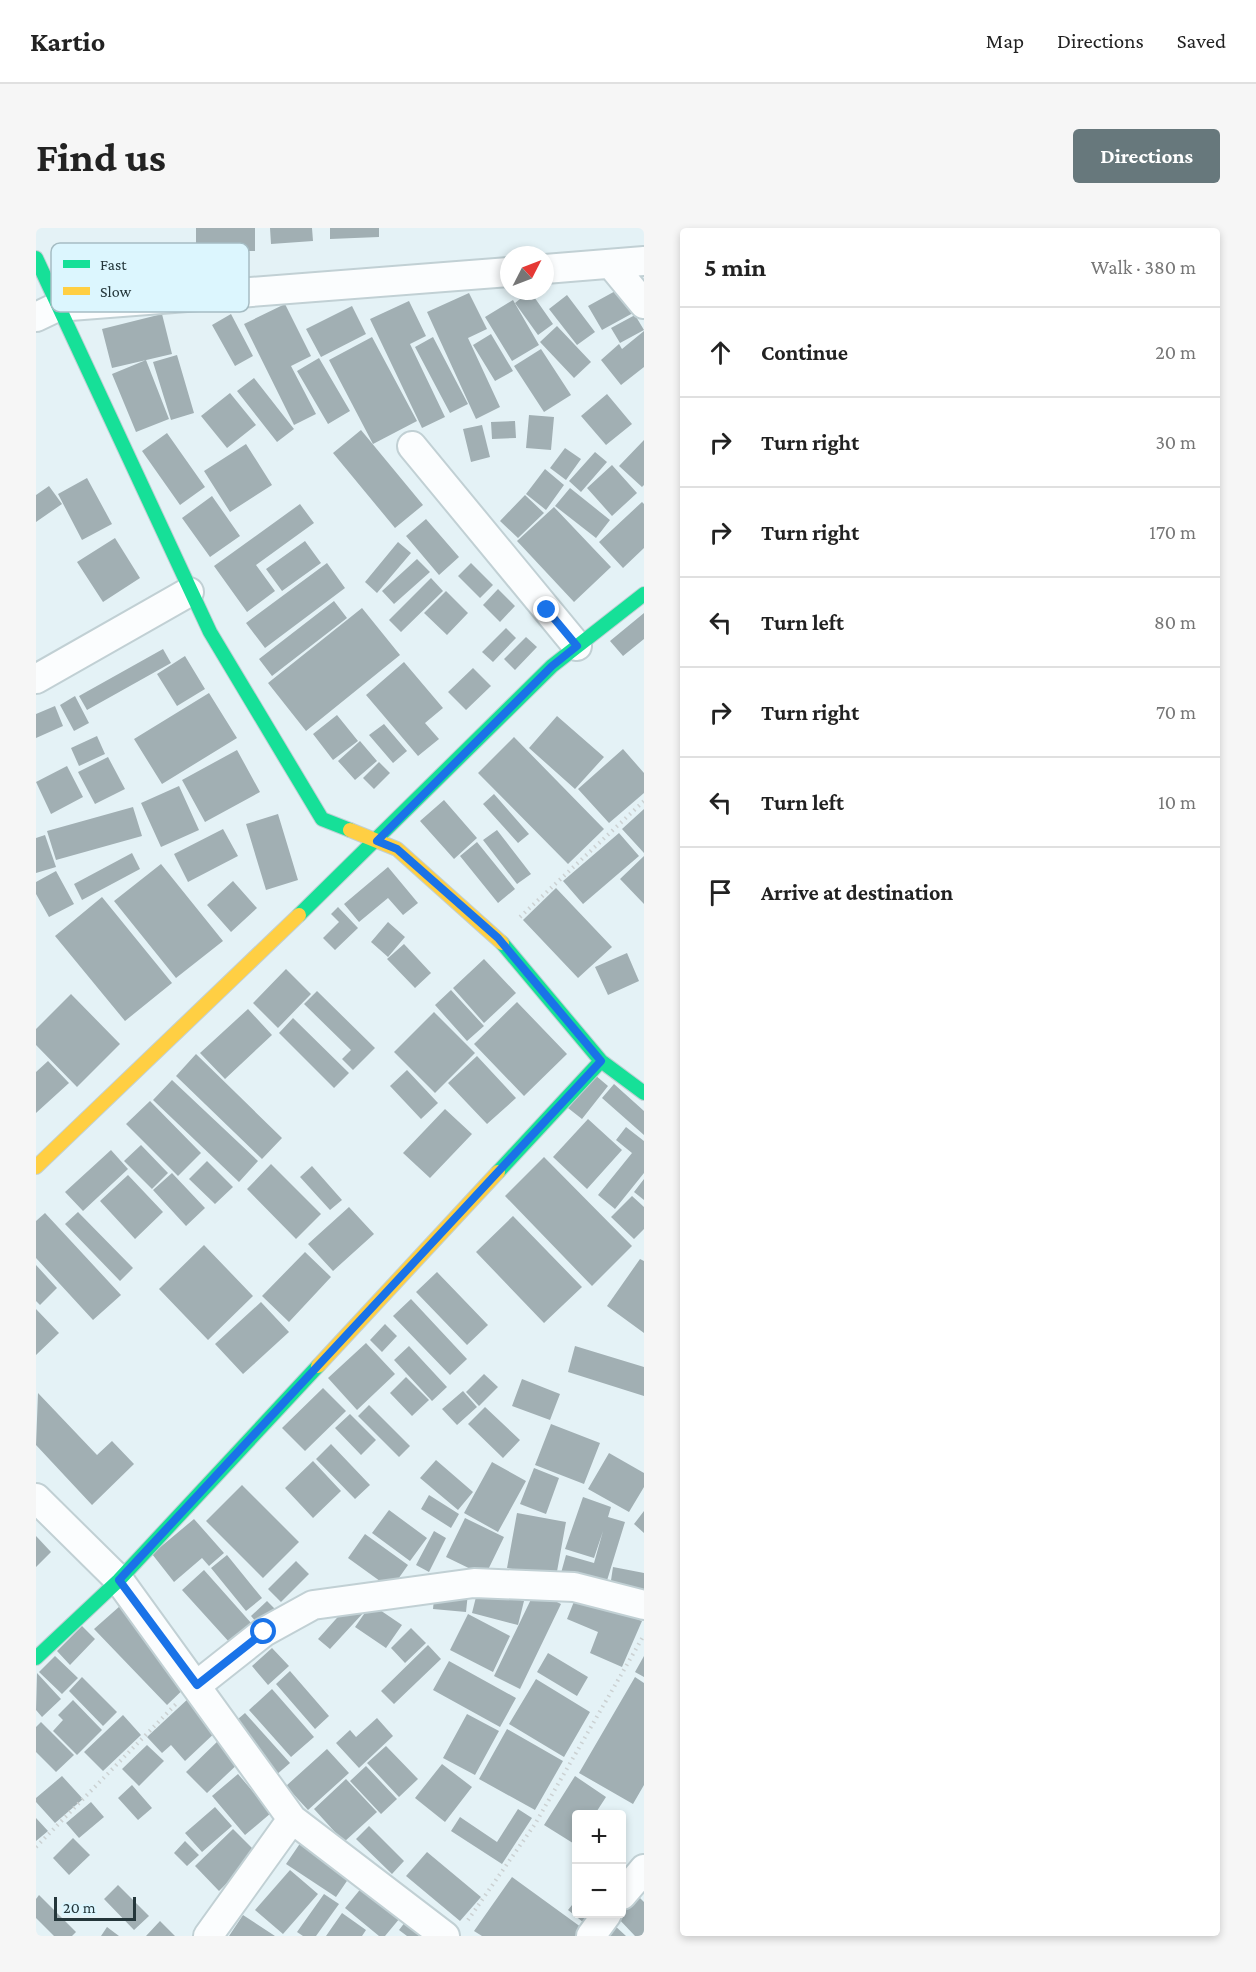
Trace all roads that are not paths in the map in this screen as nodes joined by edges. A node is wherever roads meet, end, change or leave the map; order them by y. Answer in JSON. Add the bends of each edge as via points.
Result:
{"nodes":[{"id":1,"x":36,"y":258,"type":"edge"},
{"id":2,"x":644,"y":261,"type":"edge"},
{"id":3,"x":611,"y":264,"type":"junction"},
{"id":4,"x":554,"y":268,"type":"edge"},
{"id":5,"x":500,"y":273,"type":"edge"},
{"id":6,"x":249,"y":295,"type":"edge"},
{"id":7,"x":644,"y":303,"type":"edge"},
{"id":8,"x":47,"y":312,"type":"edge"},
{"id":9,"x":412,"y":446,"type":"dead end"},
{"id":10,"x":189,"y":592,"type":"junction"},
{"id":11,"x":644,"y":594,"type":"edge"},
{"id":12,"x":577,"y":646,"type":"junction"},
{"id":13,"x":36,"y":679,"type":"edge"},
{"id":14,"x":377,"y":841,"type":"junction"},
{"id":15,"x":601,"y":1061,"type":"junction"},
{"id":16,"x":644,"y":1093,"type":"edge"},
{"id":17,"x":36,"y":1167,"type":"edge"},
{"id":18,"x":36,"y":1498,"type":"edge"},
{"id":19,"x":119,"y":1580,"type":"junction"},
{"id":20,"x":644,"y":1605,"type":"edge"},
{"id":21,"x":36,"y":1658,"type":"edge"},
{"id":22,"x":197,"y":1685,"type":"junction"},
{"id":23,"x":292,"y":1819,"type":"junction"},
{"id":24,"x":644,"y":1869,"type":"edge"},
{"id":25,"x":626,"y":1889,"type":"edge"},
{"id":26,"x":604,"y":1918,"type":"edge"},
{"id":27,"x":454,"y":1931,"type":"edge"},
{"id":28,"x":208,"y":1936,"type":"edge"},
{"id":29,"x":591,"y":1936,"type":"edge"}],
"edges":[{"from":1,"to":8,"type":"street"},
{"from":2,"to":3,"type":"street"},
{"from":3,"to":4,"type":"street"},
{"from":3,"to":7,"type":"street"},
{"from":5,"to":6,"type":"street"},
{"from":8,"to":10,"type":"street"},
{"from":9,"to":12,"type":"street"},
{"from":10,"to":13,"type":"street"},
{"from":10,"to":14,"type":"street","via":[[322,819]]},
{"from":11,"to":12,"type":"street"},
{"from":12,"to":14,"type":"street","via":[[552,666]]},
{"from":14,"to":15,"type":"street","via":[[397,849],[498,938]]},
{"from":14,"to":17,"type":"street"},
{"from":15,"to":16,"type":"street"},
{"from":15,"to":19,"type":"street"},
{"from":18,"to":19,"type":"street"},
{"from":19,"to":21,"type":"street"},
{"from":19,"to":22,"type":"street"},
{"from":20,"to":22,"type":"street","via":[[574,1587],[474,1583],[313,1605],[264,1632]]},
{"from":22,"to":23,"type":"street"},
{"from":23,"to":27,"type":"street"},
{"from":23,"to":28,"type":"street"},
{"from":24,"to":25,"type":"street"},
{"from":26,"to":29,"type":"street"}]}
